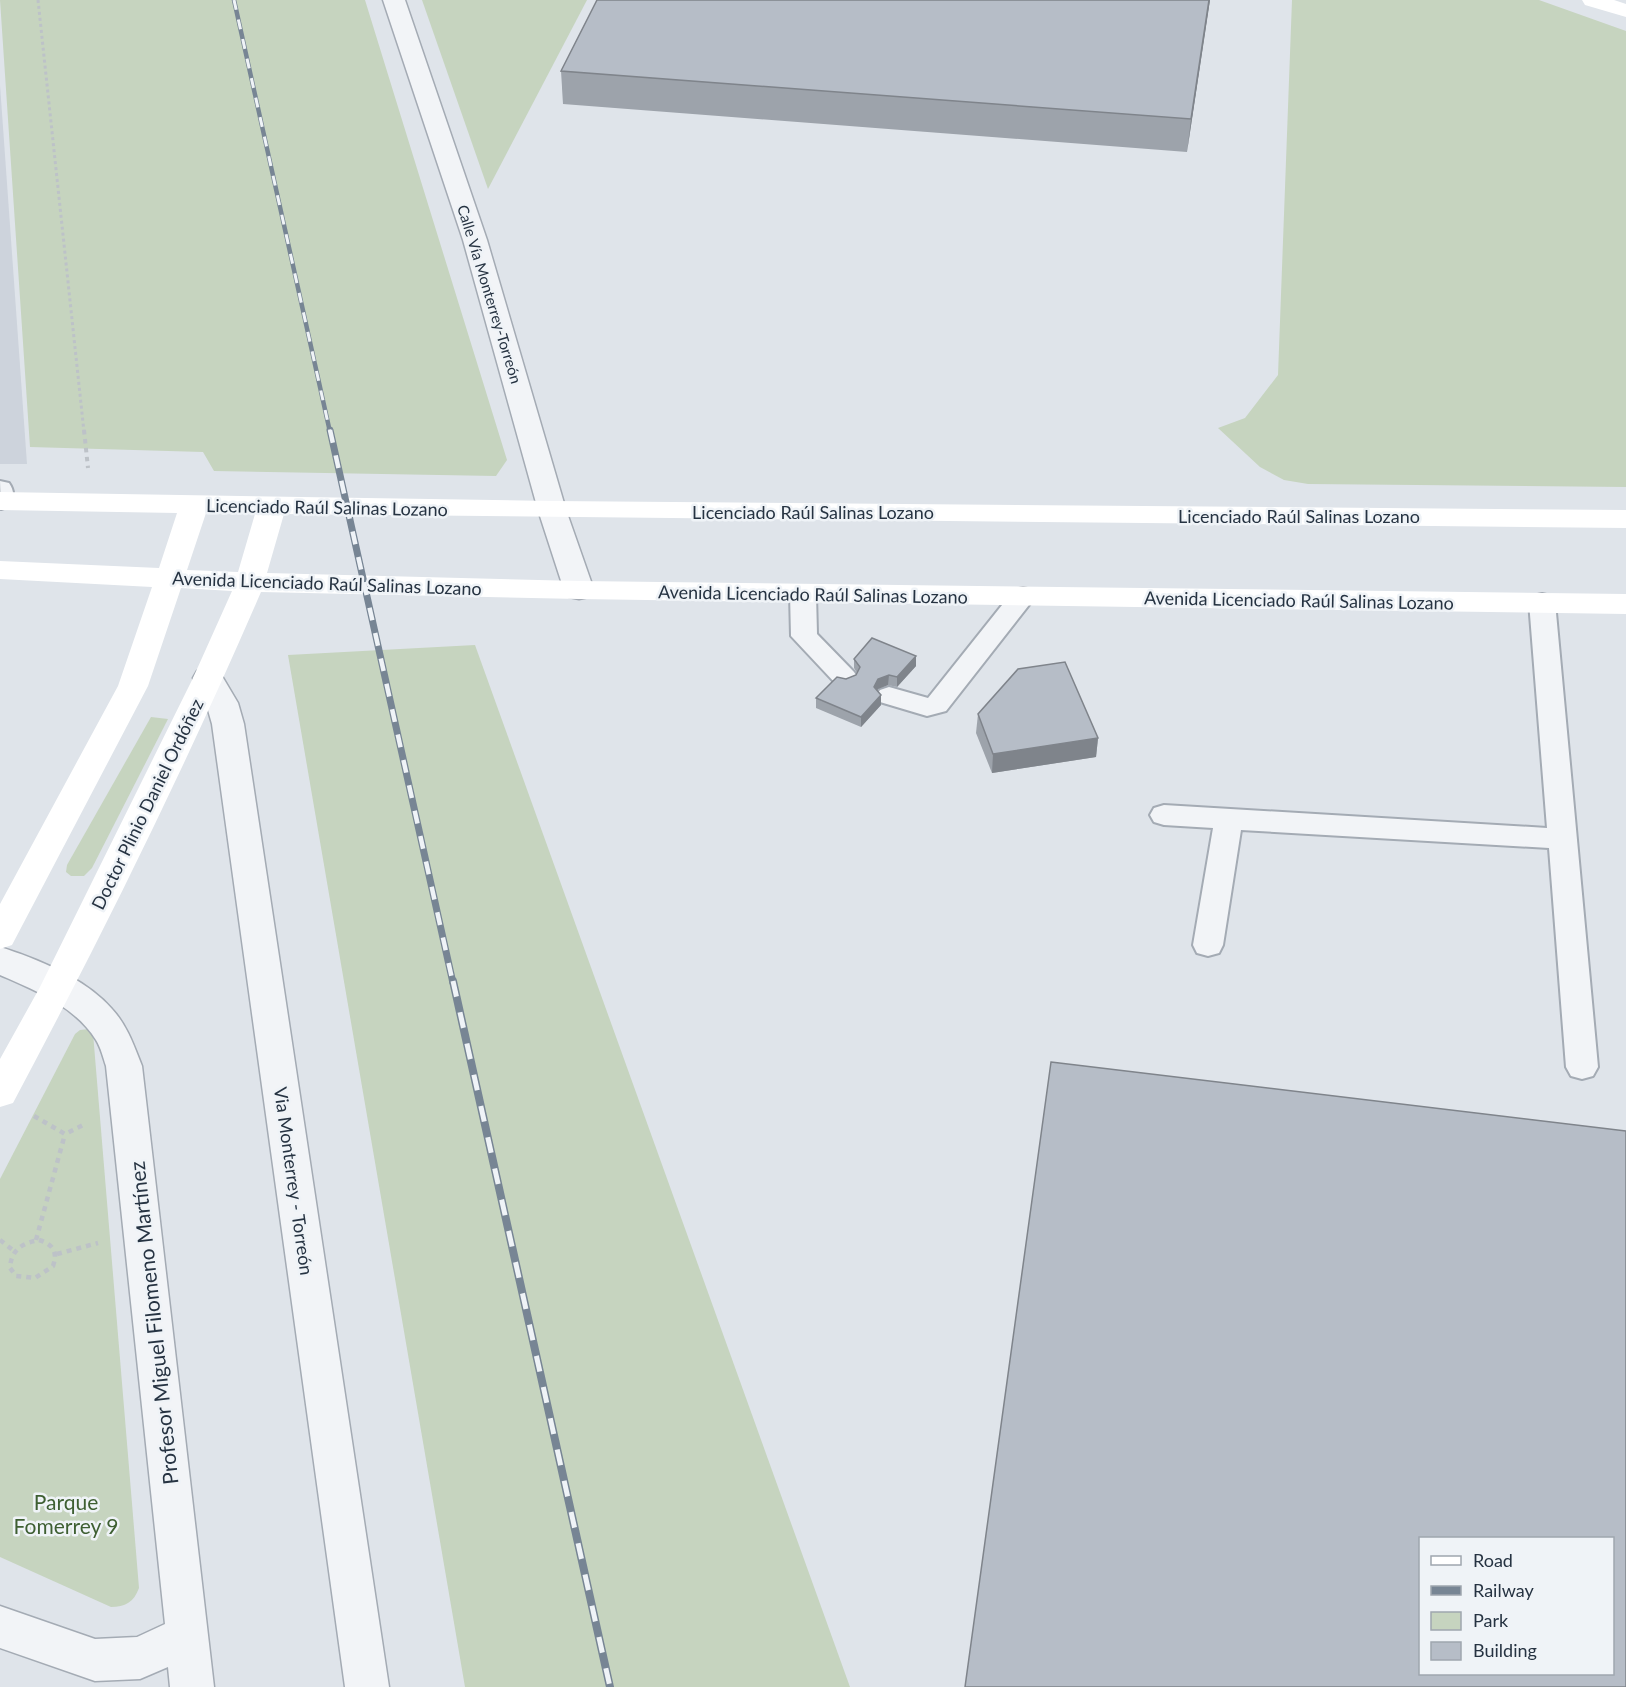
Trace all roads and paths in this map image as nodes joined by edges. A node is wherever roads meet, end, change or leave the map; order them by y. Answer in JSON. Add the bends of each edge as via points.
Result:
{"nodes":[{"id":1,"x":38,"y":0,"type":"edge"},
{"id":2,"x":394,"y":0,"type":"edge"},
{"id":3,"x":1593,"y":0,"type":"edge"},
{"id":4,"x":1626,"y":11,"type":"edge"},
{"id":5,"x":0,"y":496,"type":"edge"},
{"id":6,"x":92,"y":502,"type":"junction"},
{"id":7,"x":194,"y":505,"type":"junction"},
{"id":8,"x":272,"y":506,"type":"junction"},
{"id":9,"x":552,"y":510,"type":"junction"},
{"id":10,"x":1626,"y":519,"type":"edge"},
{"id":11,"x":0,"y":570,"type":"edge"},
{"id":12,"x":170,"y":578,"type":"junction"},
{"id":13,"x":250,"y":582,"type":"junction"},
{"id":14,"x":579,"y":590,"type":"junction"},
{"id":15,"x":803,"y":594,"type":"junction"},
{"id":16,"x":1023,"y":596,"type":"junction"},
{"id":17,"x":1542,"y":602,"type":"junction"},
{"id":18,"x":1626,"y":603,"type":"edge"},
{"id":19,"x":208,"y":678,"type":"junction"},
{"id":20,"x":845,"y":678,"type":"edge"},
{"id":21,"x":889,"y":696,"type":"dead end"},
{"id":22,"x":1164,"y":815,"type":"dead end"},
{"id":23,"x":1229,"y":819,"type":"junction"},
{"id":24,"x":1561,"y":839,"type":"junction"},
{"id":25,"x":0,"y":936,"type":"edge"},
{"id":26,"x":1208,"y":945,"type":"dead end"},
{"id":27,"x":0,"y":960,"type":"edge"},
{"id":28,"x":57,"y":988,"type":"junction"},
{"id":29,"x":1582,"y":1067,"type":"dead end"},
{"id":30,"x":0,"y":1093,"type":"edge"},
{"id":31,"x":33,"y":1116,"type":"dead end"},
{"id":32,"x":92,"y":1120,"type":"dead end"},
{"id":33,"x":65,"y":1134,"type":"junction"},
{"id":34,"x":0,"y":1240,"type":"edge"},
{"id":35,"x":36,"y":1240,"type":"junction"},
{"id":36,"x":99,"y":1242,"type":"dead end"},
{"id":37,"x":14,"y":1251,"type":"junction"},
{"id":38,"x":57,"y":1254,"type":"junction"},
{"id":39,"x":0,"y":1627,"type":"edge"},
{"id":40,"x":188,"y":1635,"type":"junction"},
{"id":41,"x":192,"y":1687,"type":"edge"},
{"id":42,"x":367,"y":1687,"type":"edge"}],
"edges":[{"from":1,"to":6,"type":"path"},
{"from":2,"to":9,"type":"street","name":"Calle Vía Monterrey-Torreón","via":[[489,285]]},
{"from":3,"to":4,"type":"main road"},
{"from":5,"to":6,"type":"main road","name":"Licenciado Raúl Salinas Lozano"},
{"from":6,"to":7,"type":"main road","name":"Licenciado Raúl Salinas Lozano"},
{"from":7,"to":8,"type":"main road","name":"Licenciado Raúl Salinas Lozano"},
{"from":7,"to":12,"type":"main road"},
{"from":8,"to":9,"type":"main road","name":"Licenciado Raúl Salinas Lozano"},
{"from":8,"to":13,"type":"main road","name":"Doctor Plinio Daniel Ordóñez"},
{"from":9,"to":10,"type":"main road","name":"Licenciado Raúl Salinas Lozano"},
{"from":9,"to":14,"type":"street","name":"Calle Vía Monterrey-Torreón"},
{"from":11,"to":12,"type":"main road","name":"Avenida Licenciado Raúl Salinas Lozano"},
{"from":12,"to":13,"type":"main road","name":"Avenida Licenciado Raúl Salinas Lozano"},
{"from":12,"to":25,"type":"main road","via":[[133,686]]},
{"from":13,"to":14,"type":"main road","name":"Avenida Licenciado Raúl Salinas Lozano"},
{"from":13,"to":19,"type":"main road","name":"Doctor Plinio Daniel Ordóñez"},
{"from":14,"to":15,"type":"main road","name":"Avenida Licenciado Raúl Salinas Lozano"},
{"from":15,"to":16,"type":"main road","name":"Avenida Licenciado Raúl Salinas Lozano"},
{"from":15,"to":20,"type":"lane","via":[[804,636]]},
{"from":16,"to":17,"type":"main road","name":"Avenida Licenciado Raúl Salinas Lozano"},
{"from":16,"to":21,"type":"lane","via":[[937,705],[927,707]]},
{"from":17,"to":18,"type":"main road","name":"Avenida Licenciado Raúl Salinas Lozano"},
{"from":17,"to":24,"type":"lane"},
{"from":19,"to":28,"type":"main road","name":"Doctor Plinio Daniel Ordóñez"},
{"from":19,"to":42,"type":"street","name":"Via Monterrey - Torreón","via":[[228,724]]},
{"from":22,"to":23,"type":"lane"},
{"from":23,"to":24,"type":"lane"},
{"from":23,"to":26,"type":"lane"},
{"from":24,"to":29,"type":"lane"},
{"from":27,"to":28,"type":"street","name":"Profesor Miguel Filomeno Martínez"},
{"from":28,"to":30,"type":"main road","name":"Doctor Plinio Daniel Ordóñez"},
{"from":28,"to":40,"type":"street","name":"Profesor Miguel Filomeno Martínez","via":[[89,1009],[109,1030],[124,1066]]},
{"from":31,"to":33,"type":"path"},
{"from":32,"to":33,"type":"path"},
{"from":33,"to":35,"type":"path"},
{"from":34,"to":37,"type":"path"},
{"from":35,"to":37,"type":"path"},
{"from":35,"to":38,"type":"path","via":[[51,1244]]},
{"from":36,"to":38,"type":"path"},
{"from":37,"to":38,"type":"path","via":[[9,1262],[12,1272],[28,1279],[48,1271]]},
{"from":39,"to":40,"type":"street","via":[[94,1660],[140,1658]]},
{"from":40,"to":41,"type":"street","name":"Profesor Miguel Filomeno Martínez"}]}
